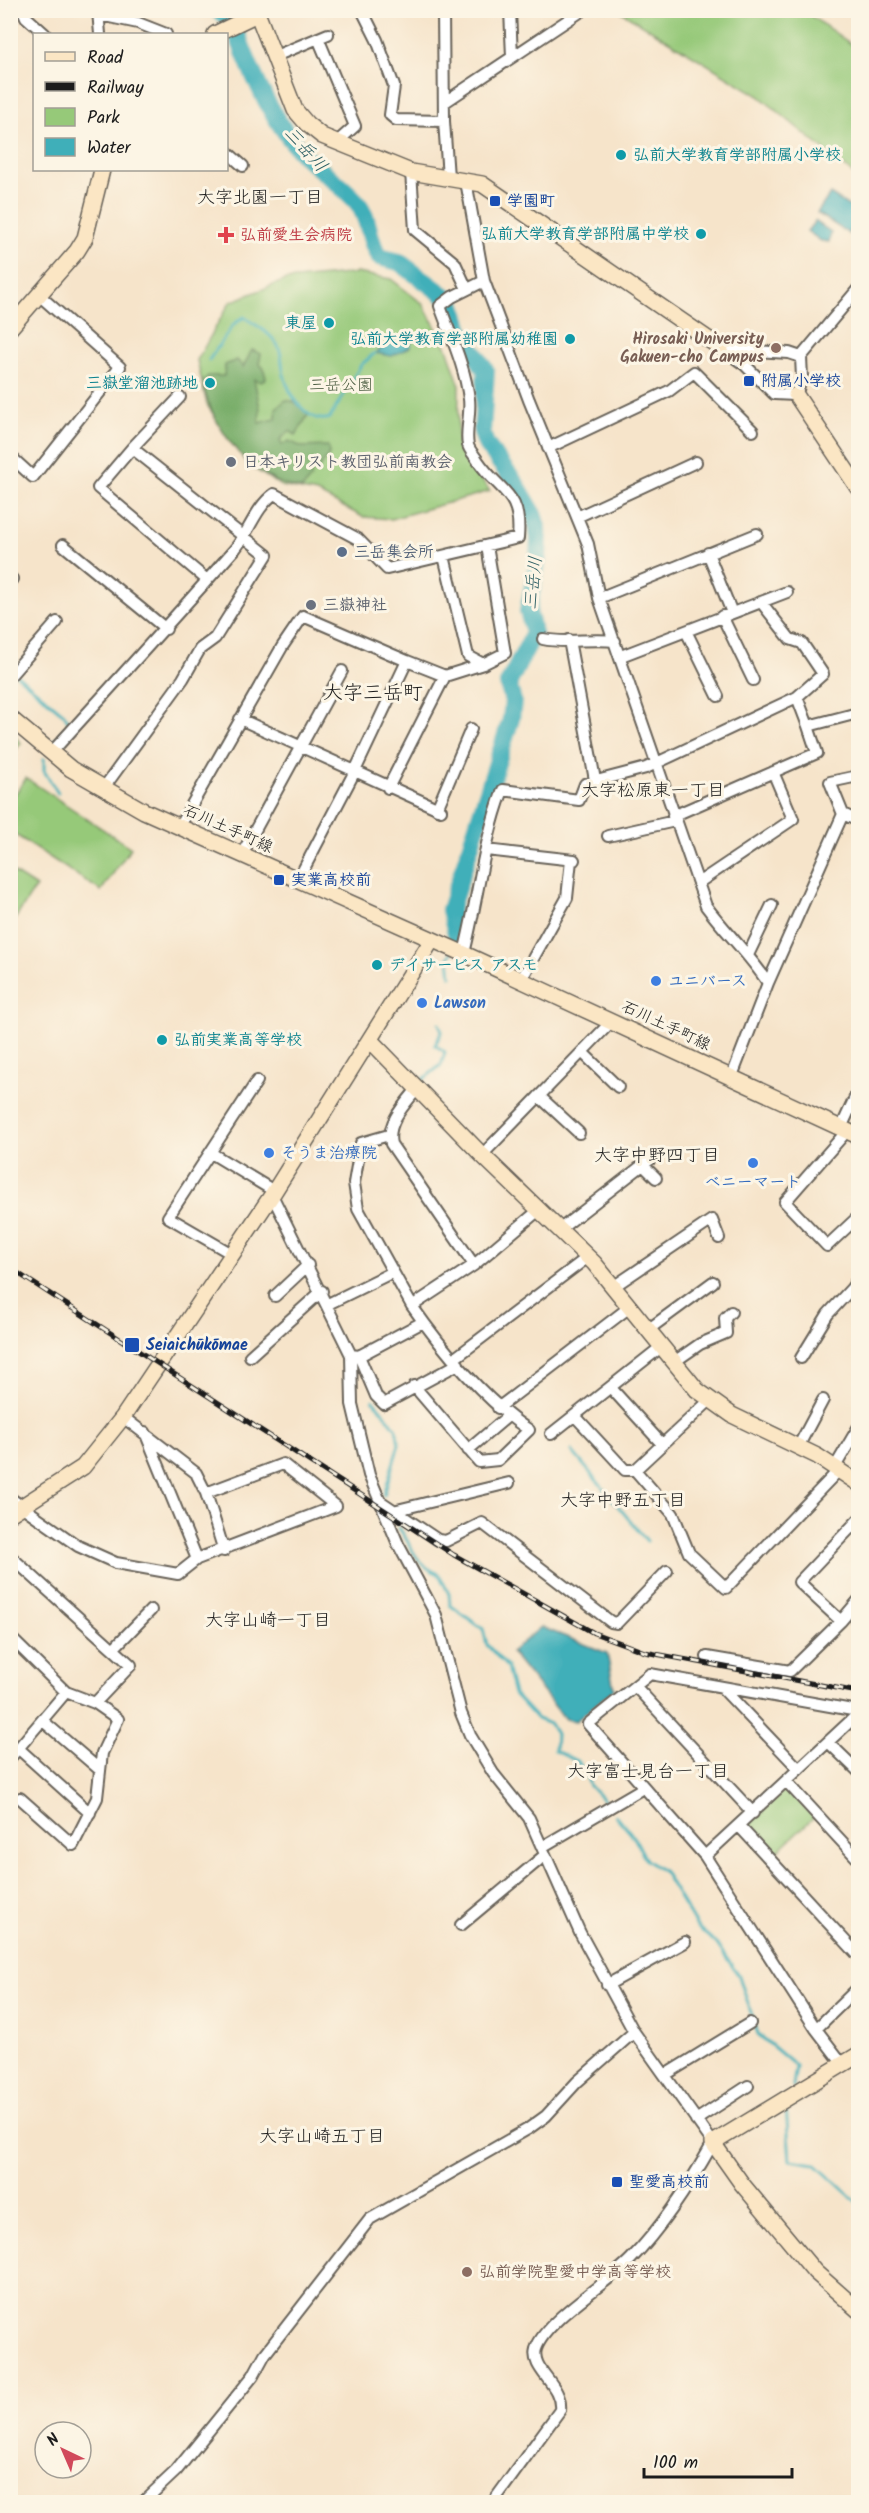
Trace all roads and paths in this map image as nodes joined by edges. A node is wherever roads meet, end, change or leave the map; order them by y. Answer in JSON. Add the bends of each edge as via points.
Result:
{"nodes":[{"id":1,"x":23,"y":10,"type":"edge"},
{"id":2,"x":362,"y":10,"type":"edge"},
{"id":3,"x":443,"y":10,"type":"edge"},
{"id":4,"x":510,"y":10,"type":"edge"},
{"id":5,"x":583,"y":10,"type":"edge"},
{"id":6,"x":257,"y":12,"type":"edge"},
{"id":7,"x":99,"y":13,"type":"edge"},
{"id":8,"x":44,"y":33,"type":"edge"},
{"id":9,"x":100,"y":33,"type":"edge"},
{"id":10,"x":163,"y":33,"type":"edge"},
{"id":11,"x":217,"y":33,"type":"edge"},
{"id":12,"x":273,"y":57,"type":"junction"},
{"id":13,"x":512,"y":57,"type":"junction"},
{"id":14,"x":445,"y":102,"type":"junction"},
{"id":15,"x":444,"y":121,"type":"junction"},
{"id":16,"x":336,"y":143,"type":"junction"},
{"id":17,"x":228,"y":153,"type":"edge"},
{"id":18,"x":243,"y":166,"type":"dead end"},
{"id":19,"x":102,"y":171,"type":"edge"},
{"id":20,"x":411,"y":172,"type":"junction"},
{"id":21,"x":448,"y":177,"type":"junction"},
{"id":22,"x":466,"y":181,"type":"junction"},
{"id":23,"x":484,"y":281,"type":"junction"},
{"id":24,"x":858,"y":289,"type":"edge"},
{"id":25,"x":467,"y":290,"type":"junction"},
{"id":26,"x":39,"y":295,"type":"junction"},
{"id":27,"x":10,"y":328,"type":"edge"},
{"id":28,"x":721,"y":348,"type":"junction"},
{"id":29,"x":801,"y":357,"type":"junction"},
{"id":30,"x":796,"y":395,"type":"junction"},
{"id":31,"x":180,"y":398,"type":"dead end"},
{"id":32,"x":753,"y":431,"type":"dead end"},
{"id":33,"x":132,"y":448,"type":"junction"},
{"id":34,"x":548,"y":448,"type":"junction"},
{"id":35,"x":10,"y":456,"type":"edge"},
{"id":36,"x":696,"y":462,"type":"dead end"},
{"id":37,"x":858,"y":488,"type":"edge"},
{"id":38,"x":577,"y":517,"type":"junction"},
{"id":39,"x":757,"y":534,"type":"dead end"},
{"id":40,"x":245,"y":537,"type":"junction"},
{"id":41,"x":63,"y":545,"type":"dead end"},
{"id":42,"x":487,"y":546,"type":"junction"},
{"id":43,"x":708,"y":553,"type":"junction"},
{"id":44,"x":444,"y":556,"type":"junction"},
{"id":45,"x":207,"y":580,"type":"junction"},
{"id":46,"x":787,"y":592,"type":"dead end"},
{"id":47,"x":599,"y":598,"type":"junction"},
{"id":48,"x":761,"y":602,"type":"junction"},
{"id":49,"x":727,"y":615,"type":"junction"},
{"id":50,"x":57,"y":622,"type":"dead end"},
{"id":51,"x":166,"y":629,"type":"junction"},
{"id":52,"x":686,"y":631,"type":"junction"},
{"id":53,"x":543,"y":639,"type":"dead end"},
{"id":54,"x":569,"y":640,"type":"junction"},
{"id":55,"x":615,"y":641,"type":"junction"},
{"id":56,"x":621,"y":656,"type":"junction"},
{"id":57,"x":407,"y":661,"type":"junction"},
{"id":58,"x":483,"y":664,"type":"junction"},
{"id":59,"x":342,"y":671,"type":"dead end"},
{"id":60,"x":10,"y":676,"type":"edge"},
{"id":61,"x":445,"y":676,"type":"junction"},
{"id":62,"x":753,"y":680,"type":"dead end"},
{"id":63,"x":718,"y":696,"type":"dead end"},
{"id":64,"x":797,"y":697,"type":"junction"},
{"id":65,"x":858,"y":713,"type":"edge"},
{"id":66,"x":10,"y":718,"type":"edge"},
{"id":67,"x":240,"y":719,"type":"junction"},
{"id":68,"x":807,"y":726,"type":"junction"},
{"id":69,"x":471,"y":729,"type":"dead end"},
{"id":70,"x":300,"y":748,"type":"junction"},
{"id":71,"x":51,"y":753,"type":"junction"},
{"id":72,"x":656,"y":762,"type":"junction"},
{"id":73,"x":773,"y":772,"type":"junction"},
{"id":74,"x":354,"y":773,"type":"junction"},
{"id":75,"x":858,"y":776,"type":"edge"},
{"id":76,"x":595,"y":780,"type":"junction"},
{"id":77,"x":388,"y":788,"type":"junction"},
{"id":78,"x":103,"y":789,"type":"junction"},
{"id":79,"x":843,"y":814,"type":"junction"},
{"id":80,"x":674,"y":818,"type":"junction"},
{"id":81,"x":858,"y":821,"type":"edge"},
{"id":82,"x":179,"y":827,"type":"junction"},
{"id":83,"x":608,"y":836,"type":"dead end"},
{"id":84,"x":486,"y":850,"type":"junction"},
{"id":85,"x":242,"y":854,"type":"junction"},
{"id":86,"x":298,"y":880,"type":"junction"},
{"id":87,"x":698,"y":883,"type":"junction"},
{"id":88,"x":772,"y":905,"type":"dead end"},
{"id":89,"x":432,"y":940,"type":"junction"},
{"id":90,"x":456,"y":950,"type":"junction"},
{"id":91,"x":748,"y":955,"type":"junction"},
{"id":92,"x":521,"y":980,"type":"junction"},
{"id":93,"x":768,"y":983,"type":"junction"},
{"id":94,"x":612,"y":1021,"type":"junction"},
{"id":95,"x":370,"y":1040,"type":"junction"},
{"id":96,"x":582,"y":1052,"type":"junction"},
{"id":97,"x":732,"y":1076,"type":"junction"},
{"id":98,"x":256,"y":1081,"type":"dead end"},
{"id":99,"x":618,"y":1087,"type":"dead end"},
{"id":100,"x":417,"y":1089,"type":"junction"},
{"id":101,"x":858,"y":1091,"type":"edge"},
{"id":102,"x":539,"y":1096,"type":"junction"},
{"id":103,"x":849,"y":1132,"type":"edge"},
{"id":104,"x":579,"y":1133,"type":"dead end"},
{"id":105,"x":389,"y":1135,"type":"junction"},
{"id":106,"x":211,"y":1153,"type":"junction"},
{"id":107,"x":657,"y":1154,"type":"dead end"},
{"id":108,"x":482,"y":1155,"type":"junction"},
{"id":109,"x":643,"y":1165,"type":"junction"},
{"id":110,"x":656,"y":1178,"type":"dead end"},
{"id":111,"x":273,"y":1193,"type":"junction"},
{"id":112,"x":539,"y":1210,"type":"junction"},
{"id":113,"x":858,"y":1217,"type":"edge"},
{"id":114,"x":559,"y":1230,"type":"junction"},
{"id":115,"x":718,"y":1238,"type":"dead end"},
{"id":116,"x":232,"y":1254,"type":"junction"},
{"id":117,"x":588,"y":1257,"type":"junction"},
{"id":118,"x":308,"y":1265,"type":"junction"},
{"id":119,"x":474,"y":1265,"type":"junction"},
{"id":120,"x":393,"y":1272,"type":"junction"},
{"id":121,"x":713,"y":1282,"type":"dead end"},
{"id":122,"x":613,"y":1287,"type":"junction"},
{"id":123,"x":856,"y":1287,"type":"edge"},
{"id":124,"x":321,"y":1291,"type":"junction"},
{"id":125,"x":275,"y":1296,"type":"dead end"},
{"id":126,"x":328,"y":1304,"type":"junction"},
{"id":127,"x":412,"y":1306,"type":"junction"},
{"id":128,"x":631,"y":1306,"type":"junction"},
{"id":129,"x":731,"y":1312,"type":"dead end"},
{"id":130,"x":423,"y":1322,"type":"junction"},
{"id":131,"x":649,"y":1329,"type":"junction"},
{"id":132,"x":662,"y":1347,"type":"junction"},
{"id":133,"x":250,"y":1356,"type":"dead end"},
{"id":134,"x":355,"y":1356,"type":"junction"},
{"id":135,"x":801,"y":1358,"type":"dead end"},
{"id":136,"x":456,"y":1361,"type":"junction"},
{"id":137,"x":674,"y":1362,"type":"junction"},
{"id":138,"x":414,"y":1386,"type":"junction"},
{"id":139,"x":611,"y":1388,"type":"junction"},
{"id":140,"x":823,"y":1400,"type":"dead end"},
{"id":141,"x":709,"y":1401,"type":"junction"},
{"id":142,"x":498,"y":1408,"type":"junction"},
{"id":143,"x":123,"y":1416,"type":"junction"},
{"id":144,"x":508,"y":1416,"type":"junction"},
{"id":145,"x":575,"y":1416,"type":"junction"},
{"id":146,"x":858,"y":1428,"type":"edge"},
{"id":147,"x":145,"y":1432,"type":"junction"},
{"id":148,"x":551,"y":1434,"type":"dead end"},
{"id":149,"x":661,"y":1443,"type":"junction"},
{"id":150,"x":798,"y":1447,"type":"junction"},
{"id":151,"x":468,"y":1450,"type":"junction"},
{"id":152,"x":837,"y":1468,"type":"junction"},
{"id":153,"x":634,"y":1470,"type":"junction"},
{"id":154,"x":509,"y":1483,"type":"dead end"},
{"id":155,"x":858,"y":1483,"type":"edge"},
{"id":156,"x":206,"y":1493,"type":"junction"},
{"id":157,"x":380,"y":1501,"type":"junction"},
{"id":158,"x":15,"y":1506,"type":"edge"},
{"id":159,"x":397,"y":1510,"type":"junction"},
{"id":160,"x":858,"y":1520,"type":"edge"},
{"id":161,"x":224,"y":1551,"type":"junction"},
{"id":162,"x":10,"y":1556,"type":"edge"},
{"id":163,"x":197,"y":1559,"type":"junction"},
{"id":164,"x":667,"y":1571,"type":"dead end"},
{"id":165,"x":858,"y":1601,"type":"edge"},
{"id":166,"x":151,"y":1610,"type":"dead end"},
{"id":167,"x":841,"y":1620,"type":"junction"},
{"id":168,"x":10,"y":1637,"type":"edge"},
{"id":169,"x":114,"y":1648,"type":"junction"},
{"id":170,"x":14,"y":1649,"type":"edge"},
{"id":171,"x":707,"y":1657,"type":"dead end"},
{"id":172,"x":635,"y":1686,"type":"junction"},
{"id":173,"x":724,"y":1689,"type":"junction"},
{"id":174,"x":66,"y":1692,"type":"junction"},
{"id":175,"x":95,"y":1703,"type":"junction"},
{"id":176,"x":858,"y":1713,"type":"edge"},
{"id":177,"x":43,"y":1721,"type":"junction"},
{"id":178,"x":828,"y":1742,"type":"junction"},
{"id":179,"x":20,"y":1749,"type":"junction"},
{"id":180,"x":11,"y":1759,"type":"edge"},
{"id":181,"x":799,"y":1769,"type":"junction"},
{"id":182,"x":100,"y":1770,"type":"junction"},
{"id":183,"x":858,"y":1771,"type":"edge"},
{"id":184,"x":786,"y":1782,"type":"junction"},
{"id":185,"x":643,"y":1788,"type":"junction"},
{"id":186,"x":20,"y":1798,"type":"dead end"},
{"id":187,"x":90,"y":1813,"type":"junction"},
{"id":188,"x":753,"y":1813,"type":"junction"},
{"id":189,"x":739,"y":1826,"type":"junction"},
{"id":190,"x":543,"y":1851,"type":"junction"},
{"id":191,"x":705,"y":1856,"type":"junction"},
{"id":192,"x":858,"y":1858,"type":"edge"},
{"id":193,"x":461,"y":1925,"type":"dead end"},
{"id":194,"x":685,"y":1942,"type":"dead end"},
{"id":195,"x":858,"y":1955,"type":"edge"},
{"id":196,"x":607,"y":1985,"type":"junction"},
{"id":197,"x":858,"y":1988,"type":"edge"},
{"id":198,"x":750,"y":2024,"type":"dead end"},
{"id":199,"x":816,"y":2029,"type":"junction"},
{"id":200,"x":634,"y":2032,"type":"junction"},
{"id":201,"x":858,"y":2055,"type":"edge"},
{"id":202,"x":842,"y":2063,"type":"junction"},
{"id":203,"x":665,"y":2075,"type":"junction"},
{"id":204,"x":748,"y":2086,"type":"dead end"},
{"id":205,"x":696,"y":2120,"type":"junction"},
{"id":206,"x":713,"y":2143,"type":"junction"},
{"id":207,"x":858,"y":2310,"type":"edge"},
{"id":208,"x":143,"y":2502,"type":"edge"},
{"id":209,"x":493,"y":2502,"type":"edge"}],
"edges":[{"from":1,"to":8,"type":"street"},
{"from":2,"to":15,"type":"street","via":[[394,86],[390,116],[396,120]]},
{"from":3,"to":14,"type":"street"},
{"from":4,"to":13,"type":"street"},
{"from":5,"to":13,"type":"street"},
{"from":6,"to":11,"type":"street"},
{"from":6,"to":12,"type":"street"},
{"from":7,"to":9,"type":"street"},
{"from":7,"to":10,"type":"street"},
{"from":12,"to":16,"type":"street","via":[[295,110],[306,124]]},
{"from":12,"to":16,"type":"street","via":[[323,36],[356,126]]},
{"from":13,"to":14,"type":"street"},
{"from":14,"to":15,"type":"street"},
{"from":15,"to":21,"type":"street"},
{"from":16,"to":20,"type":"street"},
{"from":17,"to":18,"type":"street"},
{"from":19,"to":26,"type":"street","via":[[86,238]]},
{"from":20,"to":21,"type":"street"},
{"from":20,"to":25,"type":"street","via":[[415,230],[455,263]]},
{"from":21,"to":22,"type":"street"},
{"from":22,"to":23,"type":"street"},
{"from":22,"to":28,"type":"street","via":[[482,184]]},
{"from":23,"to":25,"type":"street"},
{"from":23,"to":34,"type":"street"},
{"from":24,"to":29,"type":"street"},
{"from":25,"to":42,"type":"street","via":[[440,306],[463,367],[470,417],[468,446],[489,478],[508,492],[520,517],[518,538]]},
{"from":26,"to":27,"type":"street"},
{"from":26,"to":35,"type":"street","via":[[120,367],[33,477]]},
{"from":28,"to":29,"type":"street"},
{"from":28,"to":30,"type":"street","via":[[774,394]]},
{"from":29,"to":30,"type":"street","via":[[802,378]]},
{"from":30,"to":37,"type":"street"},
{"from":31,"to":33,"type":"street"},
{"from":32,"to":34,"type":"street","via":[[694,372],[669,391]]},
{"from":33,"to":40,"type":"street"},
{"from":33,"to":45,"type":"street","via":[[98,488]]},
{"from":34,"to":38,"type":"street"},
{"from":36,"to":38,"type":"street"},
{"from":38,"to":47,"type":"street","via":[[588,544]]},
{"from":39,"to":43,"type":"street"},
{"from":40,"to":44,"type":"street","via":[[266,500],[274,494],[358,539],[387,569]]},
{"from":40,"to":45,"type":"street"},
{"from":40,"to":78,"type":"street","via":[[267,555],[215,638],[200,649],[183,679]]},
{"from":41,"to":51,"type":"street"},
{"from":42,"to":44,"type":"street"},
{"from":42,"to":58,"type":"street","via":[[505,653]]},
{"from":43,"to":47,"type":"street"},
{"from":43,"to":49,"type":"street"},
{"from":44,"to":58,"type":"street","via":[[468,656]]},
{"from":45,"to":51,"type":"street"},
{"from":46,"to":48,"type":"street"},
{"from":47,"to":55,"type":"street"},
{"from":48,"to":49,"type":"street"},
{"from":48,"to":64,"type":"street","via":[[790,639],[802,643],[822,674]]},
{"from":49,"to":52,"type":"street"},
{"from":49,"to":62,"type":"street"},
{"from":50,"to":60,"type":"street"},
{"from":51,"to":71,"type":"street"},
{"from":52,"to":56,"type":"street"},
{"from":52,"to":63,"type":"street"},
{"from":53,"to":54,"type":"street"},
{"from":54,"to":55,"type":"street"},
{"from":54,"to":76,"type":"street"},
{"from":55,"to":56,"type":"street"},
{"from":56,"to":72,"type":"street"},
{"from":57,"to":61,"type":"street"},
{"from":57,"to":67,"type":"street","via":[[303,616]]},
{"from":57,"to":74,"type":"street"},
{"from":58,"to":61,"type":"street"},
{"from":59,"to":70,"type":"street"},
{"from":61,"to":77,"type":"street"},
{"from":64,"to":68,"type":"street"},
{"from":64,"to":72,"type":"street"},
{"from":65,"to":68,"type":"street"},
{"from":66,"to":71,"type":"street","name":"石川土手町線"},
{"from":67,"to":70,"type":"street"},
{"from":67,"to":82,"type":"street"},
{"from":68,"to":73,"type":"street","via":[[817,753]]},
{"from":69,"to":77,"type":"street","via":[[439,810]]},
{"from":70,"to":74,"type":"street"},
{"from":70,"to":85,"type":"street"},
{"from":71,"to":78,"type":"street","name":"石川土手町線"},
{"from":72,"to":76,"type":"street"},
{"from":72,"to":80,"type":"street"},
{"from":73,"to":80,"type":"street"},
{"from":73,"to":87,"type":"street","via":[[793,819]]},
{"from":74,"to":77,"type":"street"},
{"from":74,"to":86,"type":"street"},
{"from":75,"to":79,"type":"street","via":[[830,782]]},
{"from":76,"to":84,"type":"street","via":[[585,784],[579,800],[503,790]]},
{"from":78,"to":82,"type":"street","name":"石川土手町線"},
{"from":79,"to":81,"type":"street"},
{"from":79,"to":93,"type":"street"},
{"from":80,"to":83,"type":"street"},
{"from":80,"to":87,"type":"street"},
{"from":82,"to":85,"type":"street","name":"石川土手町線"},
{"from":84,"to":90,"type":"street"},
{"from":84,"to":92,"type":"street","via":[[572,860],[567,898]]},
{"from":85,"to":86,"type":"street","name":"石川土手町線"},
{"from":86,"to":89,"type":"street","name":"石川土手町線"},
{"from":87,"to":91,"type":"street","via":[[706,906]]},
{"from":88,"to":91,"type":"street"},
{"from":89,"to":90,"type":"street","name":"石川土手町線"},
{"from":89,"to":95,"type":"street"},
{"from":90,"to":92,"type":"street","name":"石川土手町線"},
{"from":91,"to":93,"type":"street"},
{"from":92,"to":94,"type":"street","name":"石川土手町線"},
{"from":93,"to":97,"type":"street"},
{"from":94,"to":96,"type":"street"},
{"from":94,"to":97,"type":"street","name":"石川土手町線"},
{"from":95,"to":100,"type":"street"},
{"from":95,"to":111,"type":"street"},
{"from":96,"to":99,"type":"street"},
{"from":96,"to":102,"type":"street"},
{"from":97,"to":103,"type":"street","name":"石川土手町線"},
{"from":98,"to":106,"type":"street"},
{"from":100,"to":105,"type":"street","via":[[399,1111]]},
{"from":100,"to":108,"type":"street"},
{"from":101,"to":103,"type":"street"},
{"from":102,"to":104,"type":"street"},
{"from":102,"to":108,"type":"street"},
{"from":103,"to":113,"type":"street","via":[[785,1202],[827,1246]]},
{"from":105,"to":119,"type":"street","via":[[391,1144]]},
{"from":105,"to":120,"type":"street","via":[[361,1143],[354,1197]]},
{"from":106,"to":111,"type":"street"},
{"from":106,"to":116,"type":"street","via":[[168,1217]]},
{"from":107,"to":109,"type":"street"},
{"from":108,"to":112,"type":"street"},
{"from":109,"to":110,"type":"street"},
{"from":109,"to":114,"type":"street"},
{"from":111,"to":116,"type":"street"},
{"from":111,"to":118,"type":"street"},
{"from":112,"to":114,"type":"street"},
{"from":112,"to":119,"type":"street"},
{"from":114,"to":117,"type":"street"},
{"from":115,"to":122,"type":"street","via":[[712,1220]]},
{"from":116,"to":143,"type":"street"},
{"from":117,"to":122,"type":"street"},
{"from":117,"to":136,"type":"street"},
{"from":118,"to":124,"type":"street"},
{"from":118,"to":125,"type":"street"},
{"from":119,"to":127,"type":"street"},
{"from":120,"to":126,"type":"street"},
{"from":120,"to":127,"type":"street"},
{"from":121,"to":131,"type":"street"},
{"from":122,"to":128,"type":"street"},
{"from":123,"to":135,"type":"street","via":[[828,1314]]},
{"from":124,"to":126,"type":"street"},
{"from":124,"to":133,"type":"street"},
{"from":126,"to":134,"type":"street"},
{"from":127,"to":130,"type":"street"},
{"from":128,"to":131,"type":"street"},
{"from":128,"to":142,"type":"street"},
{"from":129,"to":137,"type":"street","via":[[725,1318],[726,1333],[700,1344]]},
{"from":130,"to":134,"type":"street"},
{"from":130,"to":136,"type":"street"},
{"from":131,"to":132,"type":"street"},
{"from":132,"to":137,"type":"street"},
{"from":132,"to":139,"type":"street"},
{"from":134,"to":138,"type":"street","via":[[384,1404]]},
{"from":134,"to":157,"type":"street","via":[[352,1404]]},
{"from":136,"to":138,"type":"street"},
{"from":136,"to":142,"type":"street"},
{"from":137,"to":141,"type":"street"},
{"from":138,"to":151,"type":"street"},
{"from":139,"to":145,"type":"street"},
{"from":139,"to":149,"type":"street"},
{"from":140,"to":150,"type":"street"},
{"from":141,"to":149,"type":"street"},
{"from":141,"to":150,"type":"street"},
{"from":142,"to":144,"type":"street"},
{"from":143,"to":147,"type":"street"},
{"from":143,"to":158,"type":"street","via":[[83,1467]]},
{"from":144,"to":151,"type":"street"},
{"from":144,"to":151,"type":"street","via":[[529,1430],[498,1460],[479,1462]]},
{"from":145,"to":148,"type":"street"},
{"from":145,"to":153,"type":"street","via":[[625,1470]]},
{"from":146,"to":152,"type":"street"},
{"from":147,"to":156,"type":"street","via":[[196,1473]]},
{"from":147,"to":163,"type":"street"},
{"from":149,"to":153,"type":"street"},
{"from":150,"to":152,"type":"street"},
{"from":152,"to":153,"type":"street","via":[[726,1588],[689,1553],[673,1514]]},
{"from":152,"to":155,"type":"street"},
{"from":154,"to":159,"type":"street"},
{"from":156,"to":161,"type":"street"},
{"from":156,"to":161,"type":"street","via":[[283,1464],[336,1506]]},
{"from":157,"to":159,"type":"street"},
{"from":157,"to":190,"type":"street","via":[[436,1615],[470,1735],[529,1818]]},
{"from":158,"to":163,"type":"street","via":[[78,1546],[116,1563],[178,1574]]},
{"from":159,"to":164,"type":"street","via":[[438,1540],[446,1541],[482,1523],[611,1622],[617,1623]]},
{"from":160,"to":167,"type":"street","via":[[800,1582]]},
{"from":161,"to":163,"type":"street"},
{"from":162,"to":169,"type":"street"},
{"from":165,"to":167,"type":"street"},
{"from":166,"to":169,"type":"street"},
{"from":167,"to":171,"type":"street","via":[[790,1671]]},
{"from":168,"to":170,"type":"street"},
{"from":169,"to":175,"type":"street","via":[[131,1665]]},
{"from":170,"to":174,"type":"street"},
{"from":172,"to":173,"type":"street","via":[[650,1674]]},
{"from":172,"to":185,"type":"street","via":[[588,1724]]},
{"from":172,"to":188,"type":"street"},
{"from":173,"to":176,"type":"street"},
{"from":173,"to":181,"type":"street"},
{"from":174,"to":175,"type":"street"},
{"from":174,"to":177,"type":"street"},
{"from":175,"to":182,"type":"street","via":[[118,1719],[102,1753]]},
{"from":176,"to":178,"type":"street"},
{"from":177,"to":179,"type":"street"},
{"from":177,"to":182,"type":"street"},
{"from":178,"to":181,"type":"street"},
{"from":178,"to":183,"type":"street"},
{"from":179,"to":180,"type":"street"},
{"from":179,"to":187,"type":"street"},
{"from":181,"to":184,"type":"street"},
{"from":182,"to":187,"type":"street","via":[[97,1798]]},
{"from":184,"to":188,"type":"street"},
{"from":184,"to":192,"type":"street"},
{"from":185,"to":190,"type":"street"},
{"from":185,"to":191,"type":"street"},
{"from":186,"to":187,"type":"street","via":[[73,1845]]},
{"from":188,"to":189,"type":"street"},
{"from":189,"to":191,"type":"street"},
{"from":189,"to":195,"type":"street"},
{"from":190,"to":193,"type":"street"},
{"from":190,"to":196,"type":"street"},
{"from":191,"to":199,"type":"street"},
{"from":194,"to":196,"type":"street"},
{"from":196,"to":200,"type":"street"},
{"from":197,"to":199,"type":"street"},
{"from":198,"to":203,"type":"street"},
{"from":199,"to":202,"type":"street"},
{"from":200,"to":203,"type":"street"},
{"from":200,"to":208,"type":"street","via":[[528,2129],[370,2219],[265,2354],[254,2376],[176,2471]]},
{"from":201,"to":202,"type":"street"},
{"from":202,"to":206,"type":"street"},
{"from":203,"to":205,"type":"street"},
{"from":204,"to":205,"type":"street"},
{"from":205,"to":206,"type":"street"},
{"from":206,"to":207,"type":"street","via":[[815,2272]]},
{"from":206,"to":209,"type":"street","via":[[652,2236],[630,2260],[545,2332],[536,2351],[539,2367],[561,2398],[560,2410]]}]}
